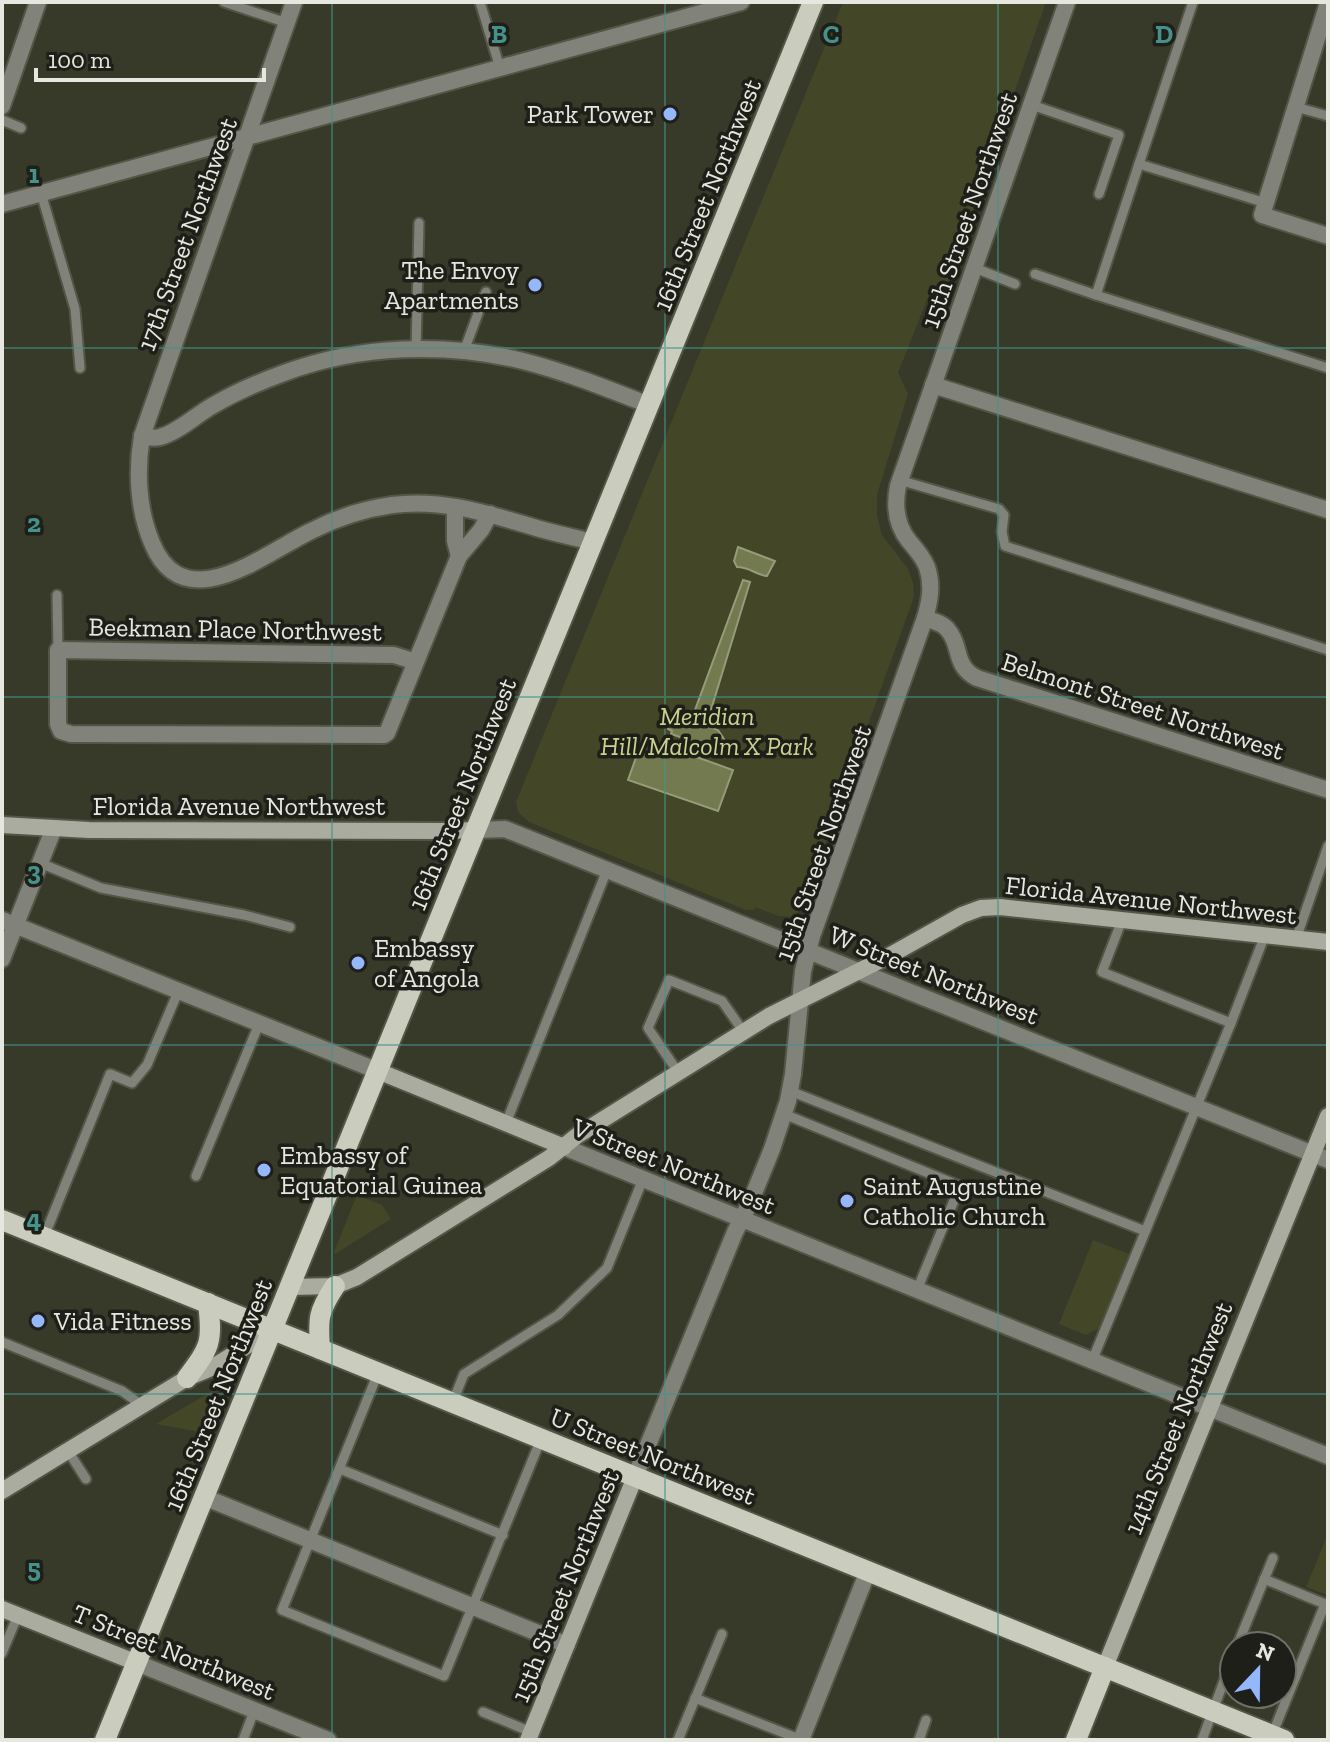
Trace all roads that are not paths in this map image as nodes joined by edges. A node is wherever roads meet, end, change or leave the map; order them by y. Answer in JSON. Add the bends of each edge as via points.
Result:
{"nodes":[{"id":1,"x":38,"y":2,"type":"edge"},
{"id":2,"x":224,"y":2,"type":"edge"},
{"id":3,"x":294,"y":2,"type":"edge"},
{"id":4,"x":480,"y":2,"type":"edge"},
{"id":5,"x":741,"y":2,"type":"edge"},
{"id":6,"x":813,"y":2,"type":"edge"},
{"id":7,"x":1067,"y":2,"type":"edge"},
{"id":8,"x":1193,"y":2,"type":"edge"},
{"id":9,"x":1328,"y":3,"type":"edge"},
{"id":10,"x":287,"y":23,"type":"junction"},
{"id":11,"x":500,"y":68,"type":"junction"},
{"id":12,"x":1032,"y":105,"type":"junction"},
{"id":13,"x":2,"y":106,"type":"edge"},
{"id":14,"x":1296,"y":107,"type":"junction"},
{"id":15,"x":1328,"y":116,"type":"edge"},
{"id":16,"x":2,"y":120,"type":"edge"},
{"id":17,"x":21,"y":128,"type":"dead end"},
{"id":18,"x":248,"y":137,"type":"junction"},
{"id":19,"x":1139,"y":164,"type":"junction"},
{"id":20,"x":41,"y":193,"type":"junction"},
{"id":21,"x":1099,"y":194,"type":"dead end"},
{"id":22,"x":2,"y":204,"type":"edge"},
{"id":23,"x":1264,"y":209,"type":"junction"},
{"id":24,"x":419,"y":223,"type":"dead end"},
{"id":25,"x":1328,"y":236,"type":"edge"},
{"id":26,"x":975,"y":268,"type":"junction"},
{"id":27,"x":1035,"y":274,"type":"dead end"},
{"id":28,"x":1015,"y":284,"type":"dead end"},
{"id":29,"x":486,"y":292,"type":"dead end"},
{"id":30,"x":1096,"y":295,"type":"junction"},
{"id":31,"x":416,"y":350,"type":"junction"},
{"id":32,"x":464,"y":351,"type":"junction"},
{"id":33,"x":80,"y":368,"type":"dead end"},
{"id":34,"x":1328,"y":368,"type":"edge"},
{"id":35,"x":933,"y":385,"type":"junction"},
{"id":36,"x":649,"y":405,"type":"junction"},
{"id":37,"x":142,"y":436,"type":"junction"},
{"id":38,"x":899,"y":480,"type":"junction"},
{"id":39,"x":455,"y":507,"type":"junction"},
{"id":40,"x":1328,"y":510,"type":"edge"},
{"id":41,"x":490,"y":514,"type":"junction"},
{"id":42,"x":593,"y":542,"type":"junction"},
{"id":43,"x":459,"y":556,"type":"junction"},
{"id":44,"x":57,"y":595,"type":"dead end"},
{"id":45,"x":925,"y":618,"type":"junction"},
{"id":46,"x":58,"y":650,"type":"junction"},
{"id":47,"x":1328,"y":650,"type":"edge"},
{"id":48,"x":416,"y":662,"type":"junction"},
{"id":49,"x":1328,"y":790,"type":"edge"},
{"id":50,"x":2,"y":825,"type":"edge"},
{"id":51,"x":54,"y":828,"type":"junction"},
{"id":52,"x":476,"y":830,"type":"junction"},
{"id":53,"x":1328,"y":846,"type":"edge"},
{"id":54,"x":40,"y":863,"type":"junction"},
{"id":55,"x":607,"y":870,"type":"junction"},
{"id":56,"x":1122,"y":920,"type":"junction"},
{"id":57,"x":9,"y":923,"type":"edge"},
{"id":58,"x":290,"y":927,"type":"dead end"},
{"id":59,"x":1265,"y":935,"type":"junction"},
{"id":60,"x":1296,"y":939,"type":"junction"},
{"id":61,"x":1328,"y":942,"type":"edge"},
{"id":62,"x":808,"y":951,"type":"junction"},
{"id":63,"x":2,"y":959,"type":"edge"},
{"id":64,"x":859,"y":970,"type":"junction"},
{"id":65,"x":178,"y":992,"type":"junction"},
{"id":66,"x":800,"y":1000,"type":"junction"},
{"id":67,"x":1231,"y":1023,"type":"junction"},
{"id":68,"x":259,"y":1024,"type":"junction"},
{"id":69,"x":743,"y":1031,"type":"junction"},
{"id":70,"x":378,"y":1071,"type":"junction"},
{"id":71,"x":678,"y":1072,"type":"junction"},
{"id":72,"x":790,"y":1091,"type":"junction"},
{"id":73,"x":1197,"y":1107,"type":"junction"},
{"id":74,"x":784,"y":1114,"type":"junction"},
{"id":75,"x":1328,"y":1116,"type":"edge"},
{"id":76,"x":506,"y":1123,"type":"junction"},
{"id":77,"x":564,"y":1147,"type":"junction"},
{"id":78,"x":1320,"y":1157,"type":"edge"},
{"id":79,"x":196,"y":1176,"type":"dead end"},
{"id":80,"x":643,"y":1179,"type":"junction"},
{"id":81,"x":742,"y":1219,"type":"junction"},
{"id":82,"x":2,"y":1220,"type":"edge"},
{"id":83,"x":1145,"y":1231,"type":"junction"},
{"id":84,"x":44,"y":1237,"type":"junction"},
{"id":85,"x":335,"y":1286,"type":"junction"},
{"id":86,"x":290,"y":1287,"type":"junction"},
{"id":87,"x":917,"y":1290,"type":"junction"},
{"id":88,"x":208,"y":1303,"type":"junction"},
{"id":89,"x":273,"y":1330,"type":"junction"},
{"id":90,"x":2,"y":1342,"type":"edge"},
{"id":91,"x":320,"y":1349,"type":"junction"},
{"id":92,"x":1092,"y":1361,"type":"junction"},
{"id":93,"x":378,"y":1373,"type":"junction"},
{"id":94,"x":187,"y":1378,"type":"junction"},
{"id":95,"x":452,"y":1403,"type":"junction"},
{"id":96,"x":140,"y":1407,"type":"junction"},
{"id":97,"x":1210,"y":1408,"type":"junction"},
{"id":98,"x":541,"y":1439,"type":"junction"},
{"id":99,"x":68,"y":1451,"type":"junction"},
{"id":100,"x":1328,"y":1456,"type":"edge"},
{"id":101,"x":340,"y":1469,"type":"junction"},
{"id":102,"x":635,"y":1477,"type":"junction"},
{"id":103,"x":86,"y":1479,"type":"dead end"},
{"id":104,"x":2,"y":1491,"type":"edge"},
{"id":105,"x":204,"y":1497,"type":"junction"},
{"id":106,"x":503,"y":1535,"type":"junction"},
{"id":107,"x":311,"y":1540,"type":"junction"},
{"id":108,"x":1273,"y":1558,"type":"dead end"},
{"id":109,"x":868,"y":1571,"type":"junction"},
{"id":110,"x":1264,"y":1579,"type":"junction"},
{"id":111,"x":1326,"y":1605,"type":"edge"},
{"id":112,"x":474,"y":1606,"type":"junction"},
{"id":113,"x":10,"y":1612,"type":"edge"},
{"id":114,"x":1243,"y":1630,"type":"edge"},
{"id":115,"x":722,"y":1634,"type":"dead end"},
{"id":116,"x":567,"y":1645,"type":"junction"},
{"id":117,"x":2,"y":1653,"type":"edge"},
{"id":118,"x":137,"y":1663,"type":"junction"},
{"id":119,"x":1105,"y":1667,"type":"junction"},
{"id":120,"x":1218,"y":1697,"type":"edge"},
{"id":121,"x":695,"y":1698,"type":"junction"},
{"id":122,"x":254,"y":1711,"type":"junction"},
{"id":123,"x":1213,"y":1711,"type":"junction"},
{"id":124,"x":483,"y":1712,"type":"dead end"},
{"id":125,"x":926,"y":1720,"type":"dead end"},
{"id":126,"x":530,"y":1736,"type":"edge"},
{"id":127,"x":1278,"y":1738,"type":"edge"},
{"id":128,"x":105,"y":1740,"type":"edge"},
{"id":129,"x":243,"y":1740,"type":"edge"},
{"id":130,"x":328,"y":1740,"type":"edge"},
{"id":131,"x":678,"y":1740,"type":"edge"},
{"id":132,"x":801,"y":1740,"type":"edge"},
{"id":133,"x":919,"y":1740,"type":"edge"},
{"id":134,"x":1076,"y":1740,"type":"edge"},
{"id":135,"x":1202,"y":1740,"type":"edge"}],
"edges":[{"from":1,"to":13,"type":"street"},
{"from":2,"to":10,"type":"lane"},
{"from":3,"to":10,"type":"street","name":"17th Street Northwest"},
{"from":4,"to":11,"type":"lane"},
{"from":5,"to":11,"type":"street"},
{"from":6,"to":36,"type":"main road","name":"16th Street Northwest"},
{"from":7,"to":12,"type":"street","name":"15th Street Northwest"},
{"from":8,"to":19,"type":"lane"},
{"from":9,"to":14,"type":"street"},
{"from":10,"to":18,"type":"street","name":"17th Street Northwest"},
{"from":11,"to":18,"type":"street"},
{"from":12,"to":21,"type":"lane","via":[[1119,135]]},
{"from":12,"to":26,"type":"street","name":"15th Street Northwest"},
{"from":14,"to":15,"type":"lane"},
{"from":14,"to":23,"type":"street"},
{"from":16,"to":17,"type":"lane"},
{"from":18,"to":20,"type":"street"},
{"from":18,"to":37,"type":"street","name":"17th Street Northwest"},
{"from":19,"to":23,"type":"lane"},
{"from":19,"to":30,"type":"lane"},
{"from":20,"to":22,"type":"street"},
{"from":20,"to":33,"type":"lane","via":[[75,309]]},
{"from":23,"to":25,"type":"street"},
{"from":24,"to":31,"type":"lane"},
{"from":26,"to":28,"type":"lane"},
{"from":26,"to":35,"type":"street","name":"15th Street Northwest"},
{"from":27,"to":30,"type":"lane"},
{"from":29,"to":32,"type":"lane"},
{"from":30,"to":34,"type":"lane"},
{"from":31,"to":32,"type":"street"},
{"from":31,"to":37,"type":"street","via":[[354,355],[301,367],[220,401],[170,434]]},
{"from":32,"to":36,"type":"street","via":[[548,368]]},
{"from":35,"to":38,"type":"street","name":"15th Street Northwest"},
{"from":35,"to":40,"type":"street"},
{"from":36,"to":42,"type":"main road","name":"16th Street Northwest"},
{"from":37,"to":39,"type":"street","via":[[139,482],[147,529],[160,559],[185,579],[226,575],[326,524],[377,507]]},
{"from":38,"to":45,"type":"street","name":"15th Street Northwest","via":[[899,522],[929,573],[931,596]]},
{"from":38,"to":47,"type":"lane","via":[[999,509],[1005,546]]},
{"from":39,"to":41,"type":"street"},
{"from":39,"to":43,"type":"street","name":"Beekman Place Northwest"},
{"from":41,"to":42,"type":"street"},
{"from":41,"to":43,"type":"street","name":"Beekman Place Northwest"},
{"from":42,"to":52,"type":"main road","name":"16th Street Northwest"},
{"from":43,"to":48,"type":"street","name":"Beekman Place Northwest"},
{"from":44,"to":46,"type":"lane"},
{"from":45,"to":49,"type":"street","name":"Belmont Street Northwest","via":[[950,632],[963,667],[977,678]]},
{"from":45,"to":62,"type":"street","name":"15th Street Northwest"},
{"from":46,"to":48,"type":"street","name":"Beekman Place Northwest","via":[[394,655]]},
{"from":46,"to":48,"type":"street","name":"Beekman Place Northwest","via":[[58,724],[71,734],[384,735]]},
{"from":50,"to":51,"type":"main road","name":"Florida Avenue Northwest"},
{"from":51,"to":52,"type":"main road","name":"Florida Avenue Northwest"},
{"from":51,"to":54,"type":"street"},
{"from":52,"to":55,"type":"street","name":"W Street Northwest","via":[[505,829]]},
{"from":52,"to":70,"type":"main road","name":"16th Street Northwest"},
{"from":53,"to":60,"type":"lane"},
{"from":54,"to":57,"type":"street"},
{"from":54,"to":58,"type":"lane","via":[[101,888]]},
{"from":55,"to":62,"type":"street","name":"W Street Northwest"},
{"from":55,"to":76,"type":"lane"},
{"from":56,"to":59,"type":"main road","name":"Florida Avenue Northwest"},
{"from":56,"to":64,"type":"main road","name":"Florida Avenue Northwest","via":[[981,908]]},
{"from":56,"to":67,"type":"lane","via":[[1102,972]]},
{"from":57,"to":63,"type":"street"},
{"from":57,"to":65,"type":"street","name":"V Street Northwest"},
{"from":59,"to":60,"type":"main road","name":"Florida Avenue Northwest"},
{"from":59,"to":67,"type":"lane"},
{"from":60,"to":61,"type":"main road","name":"Florida Avenue Northwest"},
{"from":62,"to":64,"type":"street","name":"W Street Northwest"},
{"from":62,"to":66,"type":"street","name":"15th Street Northwest"},
{"from":64,"to":66,"type":"main road","name":"Florida Avenue Northwest"},
{"from":64,"to":73,"type":"street","name":"W Street Northwest"},
{"from":65,"to":68,"type":"street","name":"V Street Northwest"},
{"from":65,"to":84,"type":"lane","via":[[147,1065],[132,1083],[110,1074]]},
{"from":66,"to":69,"type":"main road","name":"Florida Avenue Northwest"},
{"from":66,"to":72,"type":"street","name":"15th Street Northwest"},
{"from":67,"to":73,"type":"lane"},
{"from":68,"to":70,"type":"street","name":"V Street Northwest"},
{"from":68,"to":79,"type":"lane"},
{"from":69,"to":71,"type":"main road","name":"Florida Avenue Northwest"},
{"from":69,"to":71,"type":"lane","via":[[722,1001],[669,980],[648,1028]]},
{"from":70,"to":76,"type":"main road","name":"V Street Northwest"},
{"from":70,"to":86,"type":"main road","name":"16th Street Northwest"},
{"from":71,"to":77,"type":"main road","name":"Florida Avenue Northwest"},
{"from":72,"to":74,"type":"street","name":"15th Street Northwest"},
{"from":72,"to":83,"type":"lane"},
{"from":73,"to":78,"type":"street","name":"W Street Northwest"},
{"from":73,"to":83,"type":"lane"},
{"from":74,"to":81,"type":"street","name":"15th Street Northwest"},
{"from":74,"to":87,"type":"lane","via":[[960,1186]]},
{"from":75,"to":78,"type":"main road","name":"14th Street Northwest"},
{"from":76,"to":77,"type":"main road","name":"V Street Northwest"},
{"from":77,"to":80,"type":"street","name":"V Street Northwest"},
{"from":77,"to":85,"type":"main road","name":"Florida Avenue Northwest"},
{"from":78,"to":97,"type":"main road","name":"14th Street Northwest"},
{"from":80,"to":81,"type":"street","name":"V Street Northwest"},
{"from":80,"to":95,"type":"lane","via":[[607,1268],[558,1315],[464,1374]]},
{"from":81,"to":87,"type":"street","name":"V Street Northwest"},
{"from":81,"to":102,"type":"street","name":"15th Street Northwest"},
{"from":82,"to":84,"type":"main road","name":"U Street Northwest"},
{"from":83,"to":92,"type":"lane"},
{"from":84,"to":88,"type":"main road","name":"U Street Northwest"},
{"from":85,"to":86,"type":"main road"},
{"from":85,"to":91,"type":"main road","via":[[320,1313]]},
{"from":86,"to":89,"type":"main road","name":"16th Street Northwest"},
{"from":87,"to":92,"type":"street","name":"V Street Northwest"},
{"from":88,"to":89,"type":"main road","name":"U Street Northwest"},
{"from":88,"to":94,"type":"main road","via":[[209,1344]]},
{"from":89,"to":91,"type":"main road","name":"U Street Northwest"},
{"from":89,"to":94,"type":"main road"},
{"from":89,"to":105,"type":"main road","name":"16th Street Northwest"},
{"from":90,"to":96,"type":"lane","via":[[122,1391]]},
{"from":91,"to":93,"type":"main road","name":"U Street Northwest"},
{"from":92,"to":97,"type":"street","name":"V Street Northwest"},
{"from":93,"to":95,"type":"main road","name":"U Street Northwest"},
{"from":93,"to":101,"type":"lane"},
{"from":94,"to":96,"type":"main road"},
{"from":95,"to":98,"type":"main road","name":"U Street Northwest"},
{"from":96,"to":99,"type":"main road"},
{"from":97,"to":100,"type":"street","name":"V Street Northwest"},
{"from":97,"to":119,"type":"main road","name":"14th Street Northwest"},
{"from":98,"to":102,"type":"main road","name":"U Street Northwest"},
{"from":98,"to":106,"type":"lane"},
{"from":99,"to":103,"type":"lane"},
{"from":99,"to":104,"type":"main road"},
{"from":101,"to":106,"type":"lane"},
{"from":101,"to":107,"type":"lane"},
{"from":102,"to":109,"type":"main road","name":"U Street Northwest"},
{"from":102,"to":116,"type":"main road","name":"15th Street Northwest"},
{"from":105,"to":107,"type":"street"},
{"from":105,"to":118,"type":"main road","name":"16th Street Northwest"},
{"from":106,"to":112,"type":"lane"},
{"from":107,"to":112,"type":"street"},
{"from":107,"to":112,"type":"lane","via":[[282,1610],[444,1676]]},
{"from":108,"to":110,"type":"lane"},
{"from":109,"to":119,"type":"main road","name":"U Street Northwest"},
{"from":109,"to":132,"type":"street"},
{"from":110,"to":111,"type":"lane"},
{"from":110,"to":114,"type":"lane"},
{"from":111,"to":127,"type":"lane"},
{"from":112,"to":116,"type":"street"},
{"from":113,"to":117,"type":"lane"},
{"from":113,"to":118,"type":"main road","name":"T Street Northwest"},
{"from":115,"to":121,"type":"lane"},
{"from":116,"to":126,"type":"main road","name":"15th Street Northwest"},
{"from":118,"to":122,"type":"street","name":"T Street Northwest"},
{"from":118,"to":128,"type":"main road","name":"16th Street Northwest"},
{"from":119,"to":123,"type":"main road","name":"U Street Northwest"},
{"from":119,"to":134,"type":"main road","name":"14th Street Northwest"},
{"from":120,"to":123,"type":"lane"},
{"from":121,"to":131,"type":"lane"},
{"from":121,"to":132,"type":"lane"},
{"from":122,"to":129,"type":"lane"},
{"from":122,"to":130,"type":"street","name":"T Street Northwest"},
{"from":123,"to":127,"type":"main road","name":"U Street Northwest"},
{"from":123,"to":135,"type":"lane"},
{"from":124,"to":126,"type":"lane"},
{"from":125,"to":133,"type":"lane"}]}
